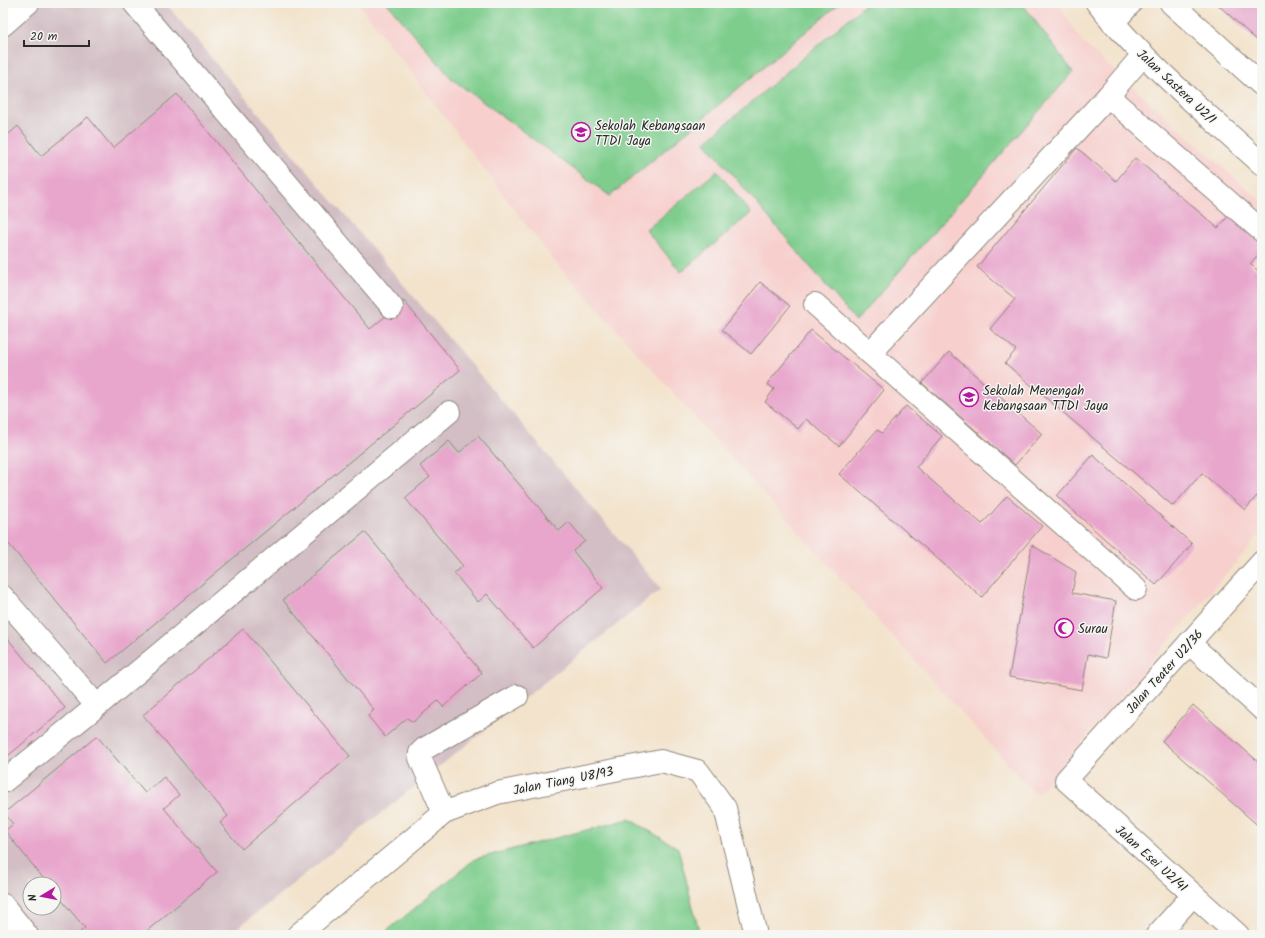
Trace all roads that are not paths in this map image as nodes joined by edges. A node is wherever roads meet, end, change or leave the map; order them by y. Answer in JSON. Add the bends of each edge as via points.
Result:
{"nodes":[{"id":1,"x":28,"y":3,"type":"edge"},
{"id":2,"x":134,"y":3,"type":"edge"},
{"id":3,"x":1097,"y":3,"type":"edge"},
{"id":4,"x":1131,"y":3,"type":"edge"},
{"id":5,"x":1171,"y":3,"type":"edge"},
{"id":6,"x":1113,"y":23,"type":"junction"},
{"id":7,"x":3,"y":25,"type":"edge"},
{"id":8,"x":1143,"y":55,"type":"junction"},
{"id":9,"x":1262,"y":85,"type":"edge"},
{"id":10,"x":1108,"y":96,"type":"junction"},
{"id":11,"x":1262,"y":164,"type":"edge"},
{"id":12,"x":1262,"y":231,"type":"edge"},
{"id":13,"x":815,"y":304,"type":"dead end"},
{"id":14,"x":392,"y":307,"type":"dead end"},
{"id":15,"x":870,"y":353,"type":"junction"},
{"id":16,"x":449,"y":412,"type":"dead end"},
{"id":17,"x":1262,"y":562,"type":"edge"},
{"id":18,"x":1136,"y":589,"type":"dead end"},
{"id":19,"x":3,"y":597,"type":"edge"},
{"id":20,"x":1190,"y":643,"type":"junction"},
{"id":21,"x":517,"y":696,"type":"dead end"},
{"id":22,"x":97,"y":706,"type":"junction"},
{"id":23,"x":1262,"y":709,"type":"edge"},
{"id":24,"x":1066,"y":780,"type":"joint"},
{"id":25,"x":3,"y":782,"type":"edge"},
{"id":26,"x":444,"y":813,"type":"junction"},
{"id":27,"x":1193,"y":895,"type":"junction"},
{"id":28,"x":3,"y":905,"type":"edge"},
{"id":29,"x":27,"y":935,"type":"edge"},
{"id":30,"x":298,"y":935,"type":"edge"},
{"id":31,"x":756,"y":935,"type":"edge"},
{"id":32,"x":1157,"y":935,"type":"edge"},
{"id":33,"x":1238,"y":935,"type":"edge"}],
"edges":[{"from":1,"to":7,"type":"street"},
{"from":2,"to":14,"type":"street"},
{"from":3,"to":6,"type":"street","name":"Jalan Sastera U2/1"},
{"from":4,"to":6,"type":"street"},
{"from":5,"to":9,"type":"street"},
{"from":6,"to":8,"type":"street","name":"Jalan Sastera U2/1"},
{"from":8,"to":10,"type":"street"},
{"from":8,"to":11,"type":"street","name":"Jalan Sastera U2/1"},
{"from":10,"to":12,"type":"street"},
{"from":10,"to":15,"type":"street"},
{"from":13,"to":15,"type":"street"},
{"from":15,"to":18,"type":"street"},
{"from":16,"to":22,"type":"street"},
{"from":17,"to":20,"type":"street","name":"Jalan Teater U2/36"},
{"from":19,"to":22,"type":"street"},
{"from":20,"to":23,"type":"street"},
{"from":20,"to":24,"type":"street","name":"Jalan Teater U2/36"},
{"from":21,"to":26,"type":"street","via":[[420,753]]},
{"from":22,"to":25,"type":"street"},
{"from":24,"to":27,"type":"street","name":"Jalan Esei U2/41"},
{"from":26,"to":30,"type":"street","name":"Jalan Tiang U8/93"},
{"from":26,"to":31,"type":"street","name":"Jalan Tiang U8/93","via":[[497,793],[661,761],[698,771],[725,808]]},
{"from":27,"to":32,"type":"street"},
{"from":27,"to":33,"type":"street","name":"Jalan Esei U2/41"},
{"from":28,"to":29,"type":"street"}]}
